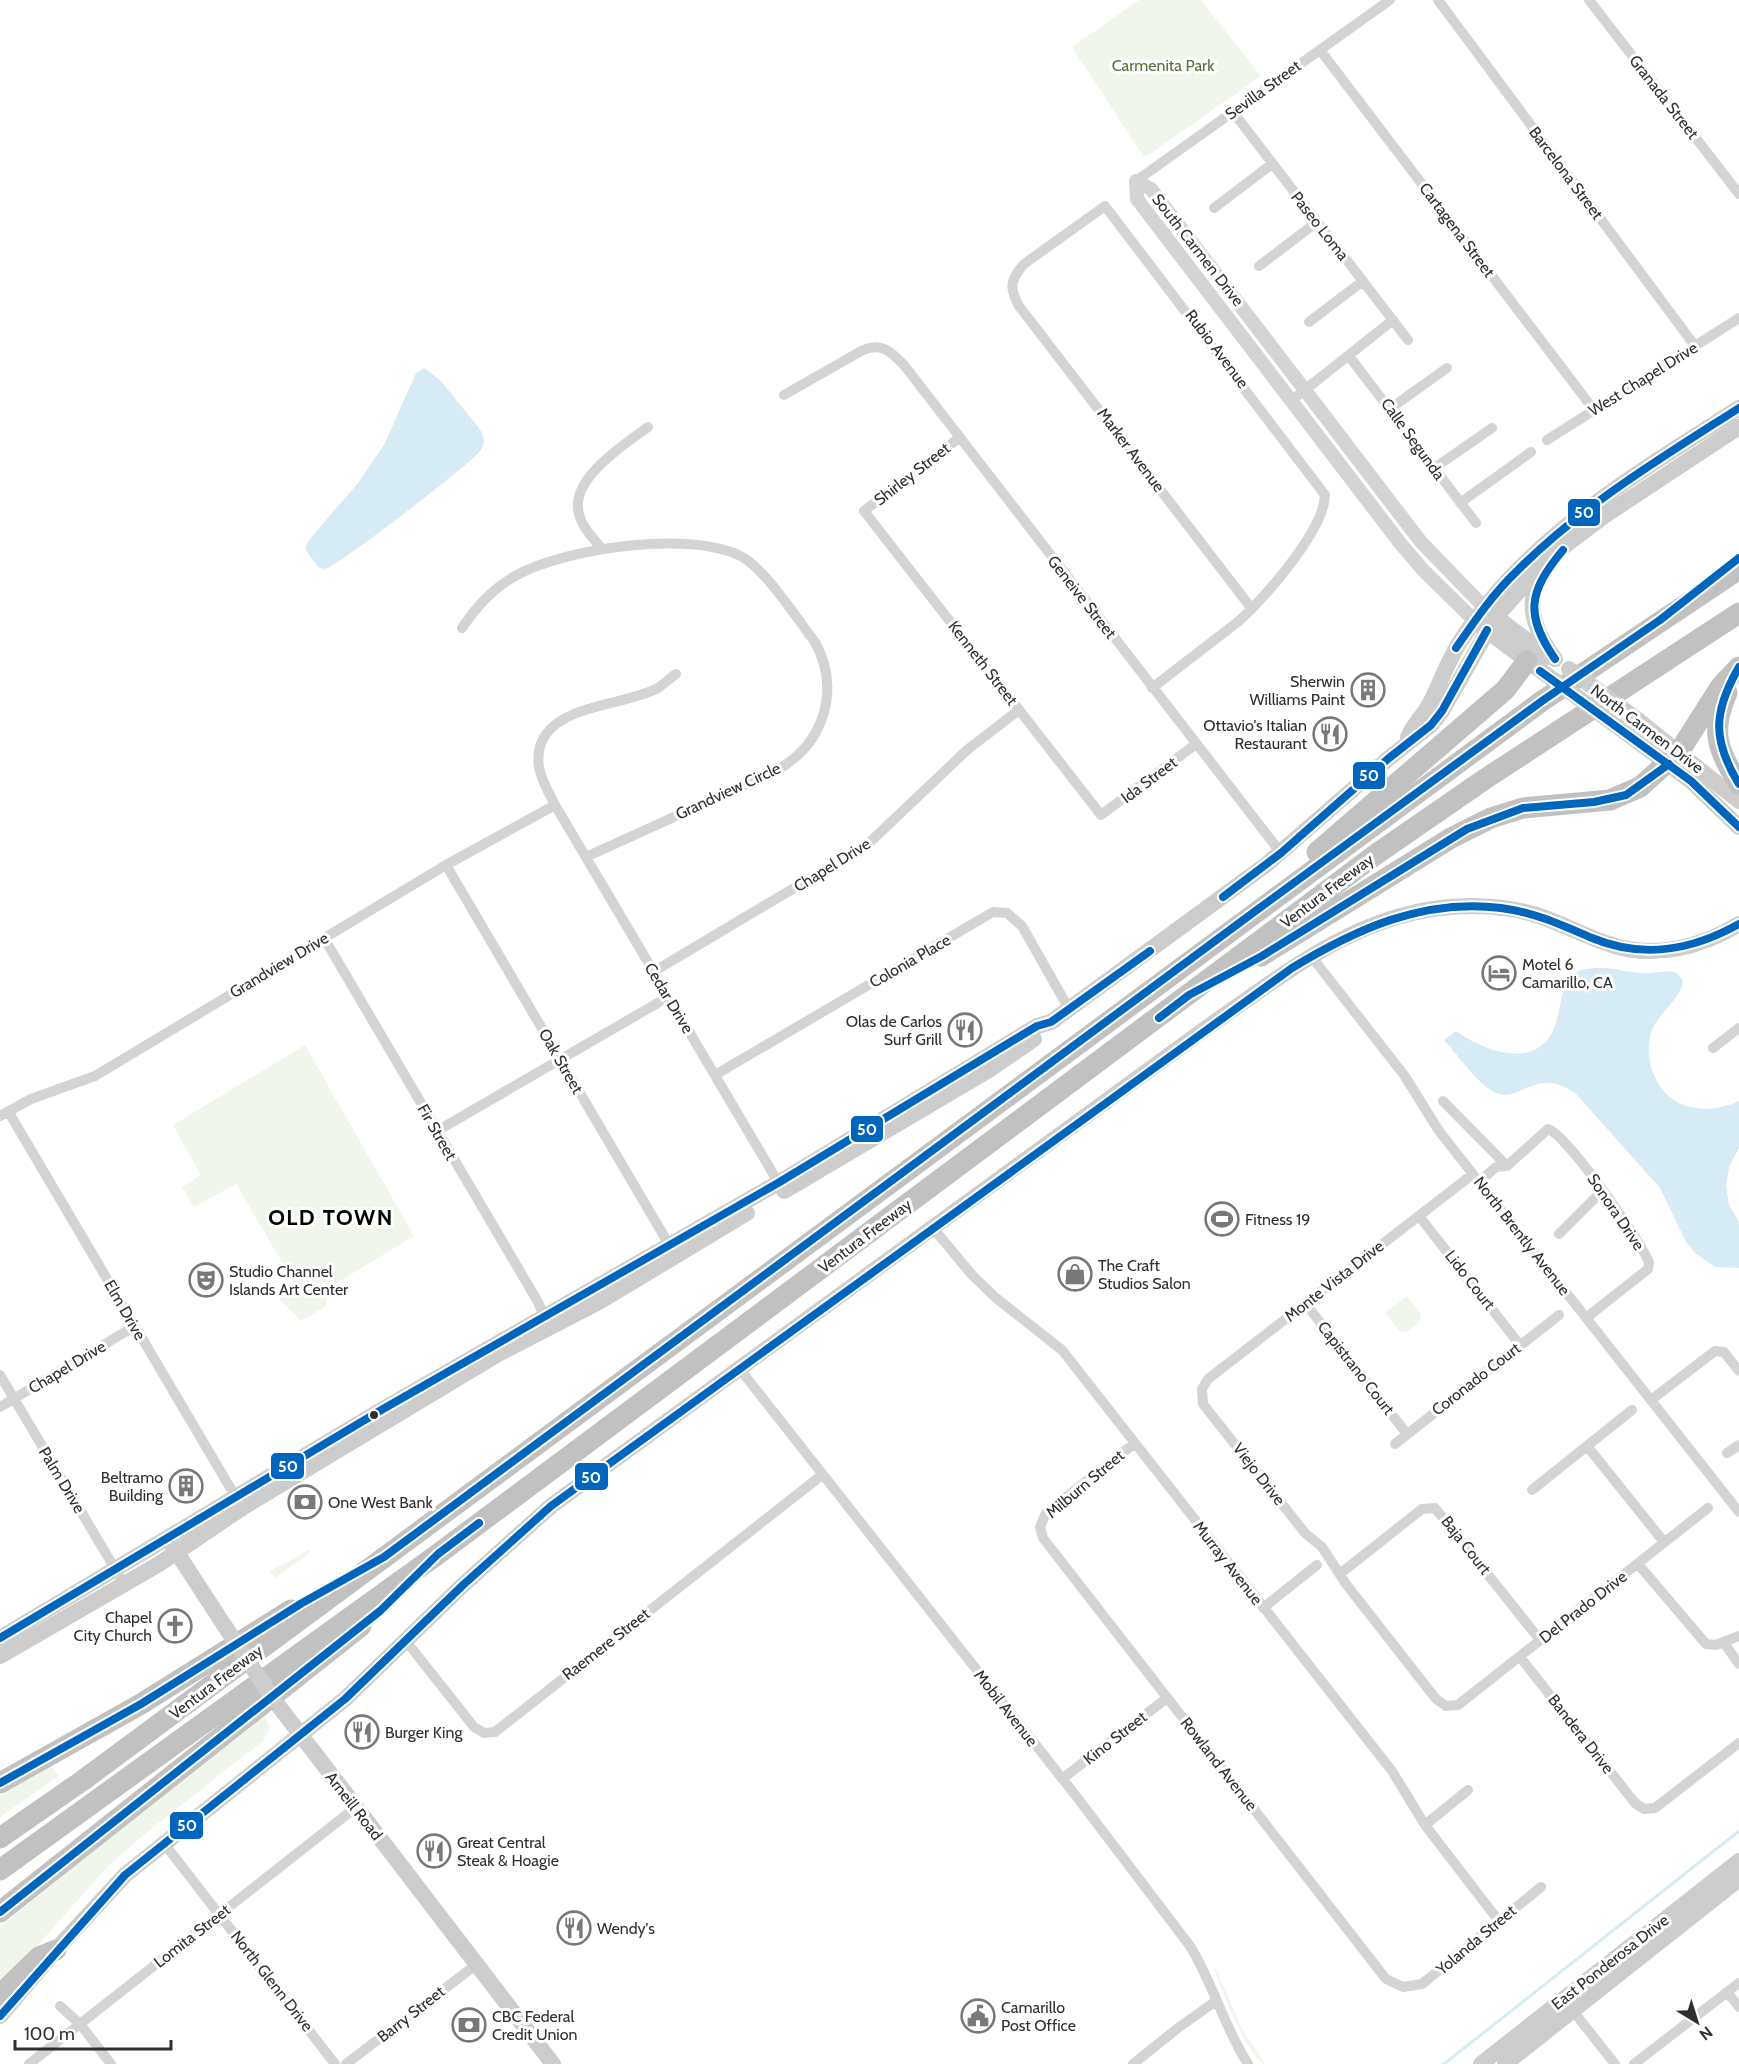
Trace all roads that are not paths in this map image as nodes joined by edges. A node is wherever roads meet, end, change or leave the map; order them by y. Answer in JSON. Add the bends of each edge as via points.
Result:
{"nodes":[{"id":1,"x":1390,"y":0,"type":"edge"},
{"id":2,"x":1438,"y":0,"type":"edge"},
{"id":3,"x":1589,"y":0,"type":"edge"},
{"id":4,"x":1320,"y":50,"type":"junction"},
{"id":5,"x":1233,"y":112,"type":"junction"},
{"id":6,"x":1272,"y":164,"type":"junction"},
{"id":7,"x":1137,"y":181,"type":"junction"},
{"id":8,"x":1739,"y":194,"type":"edge"},
{"id":9,"x":1214,"y":208,"type":"dead end"},
{"id":10,"x":1317,"y":222,"type":"junction"},
{"id":11,"x":1260,"y":266,"type":"dead end"},
{"id":12,"x":1363,"y":281,"type":"junction"},
{"id":13,"x":1011,"y":291,"type":"joint"},
{"id":14,"x":1739,"y":318,"type":"edge"},
{"id":15,"x":1393,"y":320,"type":"junction"},
{"id":16,"x":1309,"y":322,"type":"dead end"},
{"id":17,"x":1408,"y":340,"type":"dead end"},
{"id":18,"x":1695,"y":346,"type":"junction"},
{"id":19,"x":1349,"y":356,"type":"junction"},
{"id":20,"x":1447,"y":368,"type":"dead end"},
{"id":21,"x":1306,"y":389,"type":"junction"},
{"id":22,"x":784,"y":395,"type":"dead end"},
{"id":23,"x":1291,"y":401,"type":"junction"},
{"id":24,"x":1391,"y":408,"type":"junction"},
{"id":25,"x":1739,"y":408,"type":"edge"},
{"id":26,"x":1594,"y":410,"type":"junction"},
{"id":27,"x":648,"y":427,"type":"dead end"},
{"id":28,"x":1739,"y":427,"type":"edge"},
{"id":29,"x":1492,"y":428,"type":"dead end"},
{"id":30,"x":959,"y":438,"type":"junction"},
{"id":31,"x":1547,"y":440,"type":"dead end"},
{"id":32,"x":1531,"y":452,"type":"dead end"},
{"id":33,"x":1434,"y":469,"type":"junction"},
{"id":34,"x":1460,"y":503,"type":"junction"},
{"id":35,"x":864,"y":511,"type":"joint"},
{"id":36,"x":1476,"y":523,"type":"dead end"},
{"id":37,"x":1574,"y":537,"type":"junction"},
{"id":38,"x":602,"y":549,"type":"junction"},
{"id":39,"x":1739,"y":558,"type":"edge"},
{"id":40,"x":1739,"y":569,"type":"edge"},
{"id":41,"x":1252,"y":609,"type":"junction"},
{"id":42,"x":1739,"y":613,"type":"edge"},
{"id":43,"x":1486,"y":620,"type":"junction"},
{"id":44,"x":1660,"y":620,"type":"junction"},
{"id":45,"x":462,"y":628,"type":"dead end"},
{"id":46,"x":1555,"y":659,"type":"junction"},
{"id":47,"x":1533,"y":666,"type":"junction"},
{"id":48,"x":1737,"y":670,"type":"edge"},
{"id":49,"x":676,"y":674,"type":"dead end"},
{"id":50,"x":1152,"y":688,"type":"junction"},
{"id":51,"x":1019,"y":710,"type":"junction"},
{"id":52,"x":1196,"y":744,"type":"junction"},
{"id":53,"x":1674,"y":758,"type":"junction"},
{"id":54,"x":1739,"y":784,"type":"edge"},
{"id":55,"x":1739,"y":801,"type":"edge"},
{"id":56,"x":555,"y":805,"type":"junction"},
{"id":57,"x":1101,"y":815,"type":"joint"},
{"id":58,"x":1739,"y":827,"type":"edge"},
{"id":59,"x":1281,"y":853,"type":"junction"},
{"id":60,"x":586,"y":857,"type":"junction"},
{"id":61,"x":446,"y":865,"type":"junction"},
{"id":62,"x":1250,"y":915,"type":"junction"},
{"id":63,"x":1739,"y":924,"type":"edge"},
{"id":64,"x":324,"y":938,"type":"junction"},
{"id":65,"x":1311,"y":956,"type":"junction"},
{"id":66,"x":653,"y":972,"type":"junction"},
{"id":67,"x":1189,"y":995,"type":"junction"},
{"id":68,"x":668,"y":997,"type":"junction"},
{"id":69,"x":1069,"y":1009,"type":"junction"},
{"id":70,"x":1739,"y":1028,"type":"edge"},
{"id":71,"x":1713,"y":1048,"type":"dead end"},
{"id":72,"x":560,"y":1059,"type":"junction"},
{"id":73,"x":715,"y":1075,"type":"junction"},
{"id":74,"x":1443,"y":1101,"type":"dead end"},
{"id":75,"x":4,"y":1113,"type":"edge"},
{"id":76,"x":1548,"y":1129,"type":"joint"},
{"id":77,"x":437,"y":1131,"type":"junction"},
{"id":78,"x":1507,"y":1166,"type":"junction"},
{"id":79,"x":1476,"y":1178,"type":"junction"},
{"id":80,"x":780,"y":1187,"type":"junction"},
{"id":81,"x":1602,"y":1191,"type":"junction"},
{"id":82,"x":1419,"y":1215,"type":"junction"},
{"id":83,"x":933,"y":1228,"type":"junction"},
{"id":84,"x":1559,"y":1234,"type":"dead end"},
{"id":85,"x":673,"y":1251,"type":"junction"},
{"id":86,"x":1305,"y":1303,"type":"junction"},
{"id":87,"x":1558,"y":1315,"type":"dead end"},
{"id":88,"x":1586,"y":1318,"type":"junction"},
{"id":89,"x":547,"y":1321,"type":"junction"},
{"id":90,"x":135,"y":1326,"type":"junction"},
{"id":91,"x":1520,"y":1345,"type":"junction"},
{"id":92,"x":739,"y":1368,"type":"junction"},
{"id":93,"x":1739,"y":1371,"type":"edge"},
{"id":94,"x":0,"y":1376,"type":"edge"},
{"id":95,"x":1201,"y":1393,"type":"joint"},
{"id":96,"x":14,"y":1399,"type":"junction"},
{"id":97,"x":1651,"y":1400,"type":"junction"},
{"id":98,"x":0,"y":1407,"type":"edge"},
{"id":99,"x":1632,"y":1410,"type":"dead end"},
{"id":100,"x":1407,"y":1434,"type":"junction"},
{"id":101,"x":1135,"y":1443,"type":"junction"},
{"id":102,"x":1395,"y":1444,"type":"dead end"},
{"id":103,"x":1739,"y":1445,"type":"edge"},
{"id":104,"x":1587,"y":1446,"type":"junction"},
{"id":105,"x":1727,"y":1454,"type":"dead end"},
{"id":106,"x":822,"y":1474,"type":"junction"},
{"id":107,"x":1532,"y":1490,"type":"dead end"},
{"id":108,"x":239,"y":1503,"type":"junction"},
{"id":109,"x":1707,"y":1508,"type":"dead end"},
{"id":110,"x":1739,"y":1512,"type":"edge"},
{"id":111,"x":1040,"y":1527,"type":"joint"},
{"id":112,"x":1664,"y":1542,"type":"junction"},
{"id":113,"x":172,"y":1546,"type":"junction"},
{"id":114,"x":438,"y":1554,"type":"junction"},
{"id":115,"x":384,"y":1557,"type":"junction"},
{"id":116,"x":1638,"y":1564,"type":"junction"},
{"id":117,"x":1317,"y":1565,"type":"dead end"},
{"id":118,"x":1341,"y":1573,"type":"junction"},
{"id":119,"x":120,"y":1577,"type":"junction"},
{"id":120,"x":1263,"y":1608,"type":"junction"},
{"id":121,"x":1739,"y":1636,"type":"edge"},
{"id":122,"x":1540,"y":1640,"type":"junction"},
{"id":123,"x":406,"y":1641,"type":"junction"},
{"id":124,"x":1724,"y":1643,"type":"junction"},
{"id":125,"x":2,"y":1648,"type":"edge"},
{"id":126,"x":1520,"y":1657,"type":"junction"},
{"id":127,"x":1739,"y":1664,"type":"edge"},
{"id":128,"x":1167,"y":1698,"type":"junction"},
{"id":129,"x":300,"y":1737,"type":"junction"},
{"id":130,"x":1739,"y":1743,"type":"edge"},
{"id":131,"x":1062,"y":1779,"type":"junction"},
{"id":132,"x":0,"y":1783,"type":"edge"},
{"id":133,"x":1468,"y":1790,"type":"dead end"},
{"id":134,"x":355,"y":1808,"type":"junction"},
{"id":135,"x":1425,"y":1825,"type":"junction"},
{"id":136,"x":0,"y":1838,"type":"edge"},
{"id":137,"x":163,"y":1842,"type":"junction"},
{"id":138,"x":1739,"y":1861,"type":"edge"},
{"id":139,"x":0,"y":1870,"type":"edge"},
{"id":140,"x":1739,"y":1879,"type":"edge"},
{"id":141,"x":1540,"y":1887,"type":"dead end"},
{"id":142,"x":0,"y":1912,"type":"edge"},
{"id":143,"x":220,"y":1914,"type":"junction"},
{"id":144,"x":1498,"y":1920,"type":"junction"},
{"id":145,"x":56,"y":1950,"type":"junction"},
{"id":146,"x":477,"y":1964,"type":"junction"},
{"id":147,"x":1739,"y":1983,"type":"edge"},
{"id":148,"x":1409,"y":1988,"type":"joint"},
{"id":149,"x":1727,"y":1992,"type":"junction"},
{"id":150,"x":0,"y":1995,"type":"edge"},
{"id":151,"x":1216,"y":2001,"type":"junction"},
{"id":152,"x":60,"y":2006,"type":"dead end"},
{"id":153,"x":1739,"y":2007,"type":"edge"},
{"id":154,"x":1573,"y":2011,"type":"junction"},
{"id":155,"x":0,"y":2016,"type":"edge"},
{"id":156,"x":80,"y":2024,"type":"junction"},
{"id":157,"x":29,"y":2064,"type":"edge"},
{"id":158,"x":111,"y":2064,"type":"edge"},
{"id":159,"x":335,"y":2064,"type":"edge"},
{"id":160,"x":346,"y":2064,"type":"edge"},
{"id":161,"x":553,"y":2064,"type":"edge"},
{"id":162,"x":1134,"y":2064,"type":"edge"},
{"id":163,"x":1248,"y":2064,"type":"edge"},
{"id":164,"x":1481,"y":2064,"type":"edge"},
{"id":165,"x":1505,"y":2064,"type":"edge"},
{"id":166,"x":1615,"y":2064,"type":"edge"},
{"id":167,"x":1634,"y":2064,"type":"edge"}],
"edges":[{"from":1,"to":4,"type":"street","name":"Sevilla Street"},
{"from":2,"to":18,"type":"street","name":"Barcelona Street"},
{"from":3,"to":8,"type":"street","name":"Granada Street"},
{"from":4,"to":5,"type":"street","name":"Sevilla Street"},
{"from":4,"to":26,"type":"street","name":"Cartagena Street"},
{"from":5,"to":6,"type":"street","name":"Paseo Loma"},
{"from":5,"to":7,"type":"street","name":"Sevilla Street"},
{"from":6,"to":9,"type":"street"},
{"from":6,"to":10,"type":"street","name":"Paseo Loma"},
{"from":7,"to":21,"type":"street","name":"South Carmen Drive","via":[[1151,189]]},
{"from":7,"to":23,"type":"street","name":"South Carmen Drive","via":[[1137,199]]},
{"from":10,"to":11,"type":"street"},
{"from":10,"to":12,"type":"street","name":"Paseo Loma"},
{"from":12,"to":15,"type":"street","name":"Paseo Loma"},
{"from":12,"to":16,"type":"street"},
{"from":13,"to":41,"type":"street","name":"Marker Avenue"},
{"from":13,"to":41,"type":"street","name":"Rubio Avenue","via":[[1014,275],[1024,264],[1105,206],[1325,495],[1325,503],[1304,543]]},
{"from":14,"to":18,"type":"street","name":"West Chapel Drive"},
{"from":15,"to":17,"type":"street","name":"Paseo Loma"},
{"from":15,"to":19,"type":"street"},
{"from":18,"to":26,"type":"street","name":"West Chapel Drive"},
{"from":19,"to":21,"type":"street"},
{"from":19,"to":24,"type":"street","name":"Calle Segunda"},
{"from":20,"to":24,"type":"street"},
{"from":21,"to":23,"type":"street"},
{"from":21,"to":43,"type":"street","name":"South Carmen Drive","via":[[1421,542]]},
{"from":22,"to":30,"type":"street","name":"Geneive Street","via":[[863,350],[878,347],[888,350],[904,365]]},
{"from":23,"to":43,"type":"street","name":"South Carmen Drive","via":[[1430,578]]},
{"from":24,"to":33,"type":"street","name":"Calle Segunda"},
{"from":25,"to":43,"type":"main road","via":[[1620,484],[1555,534],[1517,571]]},
{"from":26,"to":31,"type":"street","name":"West Chapel Drive"},
{"from":27,"to":38,"type":"street","via":[[597,467],[580,495],[579,516]]},
{"from":28,"to":37,"type":"main road"},
{"from":29,"to":33,"type":"street"},
{"from":30,"to":35,"type":"street","name":"Shirley Street"},
{"from":30,"to":50,"type":"street","name":"Geneive Street"},
{"from":32,"to":34,"type":"street"},
{"from":33,"to":34,"type":"street","name":"Calle Segunda"},
{"from":34,"to":36,"type":"street","name":"Calle Segunda"},
{"from":35,"to":51,"type":"street","name":"Kenneth Street"},
{"from":37,"to":43,"type":"main road"},
{"from":37,"to":46,"type":"main road","via":[[1543,573],[1532,602],[1537,632]]},
{"from":38,"to":45,"type":"street","name":"Grandview Circle","via":[[553,560],[517,575],[490,594]]},
{"from":38,"to":60,"type":"street","name":"Grandview Circle","via":[[688,543],[742,557],[758,570],[815,642],[825,666],[828,694],[822,722],[813,738],[786,765]]},
{"from":39,"to":44,"type":"highway"},
{"from":40,"to":44,"type":"highway","name":"Ventura Freeway"},
{"from":41,"to":50,"type":"street"},
{"from":42,"to":67,"type":"highway","name":"Ventura Freeway","via":[[1375,855]]},
{"from":43,"to":46,"type":"main road","name":"North Carmen Drive"},
{"from":43,"to":47,"type":"main road","name":"North Carmen Drive"},
{"from":43,"to":59,"type":"main road","via":[[1454,651],[1406,744]]},
{"from":44,"to":62,"type":"highway","name":"Ventura Freeway","via":[[1542,701]]},
{"from":46,"to":53,"type":"main road","name":"North Carmen Drive","bridge":true,"via":[[1639,721]]},
{"from":47,"to":53,"type":"main road","name":"North Carmen Drive","bridge":true,"via":[[1625,732]]},
{"from":47,"to":62,"type":"highway","via":[[1345,826]]},
{"from":48,"to":53,"type":"highway","via":[[1721,686]]},
{"from":48,"to":54,"type":"highway","via":[[1722,705],[1717,738],[1721,754]]},
{"from":49,"to":56,"type":"street","name":"Cedar Drive","via":[[657,688],[568,717],[548,732],[540,745],[539,769]]},
{"from":50,"to":52,"type":"street","name":"Geneive Street"},
{"from":51,"to":57,"type":"street","name":"Kenneth Street"},
{"from":51,"to":66,"type":"street","name":"Chapel Drive","via":[[967,750],[868,844]]},
{"from":52,"to":57,"type":"street","name":"Ida Street"},
{"from":52,"to":59,"type":"street","name":"Geneive Street"},
{"from":53,"to":55,"type":"main road","name":"North Carmen Drive"},
{"from":53,"to":58,"type":"main road","name":"North Carmen Drive"},
{"from":53,"to":67,"type":"highway","via":[[1626,795],[1523,808],[1467,829],[1262,956]]},
{"from":56,"to":60,"type":"street","name":"Cedar Drive"},
{"from":56,"to":61,"type":"street","name":"Grandview Drive"},
{"from":59,"to":69,"type":"main road"},
{"from":60,"to":66,"type":"street","name":"Cedar Drive"},
{"from":61,"to":64,"type":"street","name":"Grandview Drive"},
{"from":61,"to":72,"type":"street","name":"Oak Street"},
{"from":62,"to":115,"type":"highway","name":"Ventura Freeway"},
{"from":63,"to":65,"type":"main road","via":[[1685,947],[1642,951],[1614,946],[1525,912],[1476,906],[1443,907],[1370,925]]},
{"from":64,"to":75,"type":"street","name":"Grandview Drive","via":[[95,1076]]},
{"from":64,"to":77,"type":"street","name":"Fir Street"},
{"from":65,"to":79,"type":"street","name":"North Brently Avenue","via":[[1404,1075],[1439,1131]]},
{"from":65,"to":83,"type":"main road"},
{"from":66,"to":68,"type":"street","name":"Cedar Drive"},
{"from":67,"to":114,"type":"highway","name":"Ventura Freeway"},
{"from":68,"to":72,"type":"street"},
{"from":68,"to":73,"type":"street","name":"Cedar Drive"},
{"from":69,"to":73,"type":"street","name":"Colonia Place","via":[[1022,926],[1007,913],[993,912]]},
{"from":69,"to":80,"type":"main road"},
{"from":70,"to":71,"type":"street"},
{"from":72,"to":77,"type":"street"},
{"from":72,"to":85,"type":"street","name":"Oak Street"},
{"from":73,"to":80,"type":"street","name":"Cedar Drive"},
{"from":74,"to":78,"type":"street"},
{"from":75,"to":90,"type":"street","name":"Elm Drive"},
{"from":76,"to":78,"type":"street","name":"Monte Vista Drive"},
{"from":76,"to":81,"type":"street","name":"Sonora Drive","via":[[1565,1142]]},
{"from":77,"to":89,"type":"street","name":"Fir Street"},
{"from":78,"to":79,"type":"street","name":"Monte Vista Drive"},
{"from":79,"to":82,"type":"street","name":"Monte Vista Drive"},
{"from":79,"to":88,"type":"street","name":"North Brently Avenue"},
{"from":80,"to":85,"type":"main road"},
{"from":81,"to":84,"type":"street"},
{"from":81,"to":88,"type":"street","name":"Sonora Drive","via":[[1649,1263],[1647,1269]]},
{"from":82,"to":86,"type":"street","name":"Monte Vista Drive"},
{"from":82,"to":91,"type":"street","name":"Lido Court"},
{"from":83,"to":92,"type":"main road"},
{"from":83,"to":101,"type":"street","name":"Murray Avenue","via":[[996,1299],[1062,1350]]},
{"from":85,"to":89,"type":"main road"},
{"from":86,"to":95,"type":"street","name":"Monte Vista Drive","via":[[1208,1379]]},
{"from":86,"to":100,"type":"street","name":"Capistrano Court"},
{"from":87,"to":91,"type":"street","name":"Coronado Court"},
{"from":88,"to":97,"type":"street","name":"North Brently Avenue"},
{"from":89,"to":108,"type":"main road"},
{"from":90,"to":96,"type":"street","name":"Chapel Drive"},
{"from":90,"to":108,"type":"street","name":"Elm Drive"},
{"from":91,"to":100,"type":"street","name":"Coronado Court"},
{"from":92,"to":106,"type":"street","name":"Mobil Avenue"},
{"from":92,"to":123,"type":"main road","via":[[560,1499]]},
{"from":93,"to":97,"type":"street","via":[[1724,1352],[1715,1351]]},
{"from":94,"to":96,"type":"street","name":"Palm Drive"},
{"from":95,"to":118,"type":"street","name":"Viejo Drive","via":[[1203,1404]]},
{"from":96,"to":98,"type":"street","name":"Chapel Drive"},
{"from":96,"to":119,"type":"street","name":"Palm Drive"},
{"from":97,"to":110,"type":"street","name":"North Brently Avenue"},
{"from":99,"to":104,"type":"street"},
{"from":100,"to":102,"type":"street","name":"Coronado Court"},
{"from":101,"to":111,"type":"street","name":"Milburn Street","via":[[1051,1508]]},
{"from":101,"to":120,"type":"street","name":"Murray Avenue"},
{"from":103,"to":105,"type":"street"},
{"from":104,"to":107,"type":"street"},
{"from":104,"to":112,"type":"street"},
{"from":106,"to":123,"type":"street","name":"Raemere Street","via":[[495,1732],[484,1733],[474,1727]]},
{"from":106,"to":131,"type":"street","name":"Mobil Avenue"},
{"from":108,"to":113,"type":"main road"},
{"from":109,"to":112,"type":"street","name":"Del Prado Drive"},
{"from":111,"to":128,"type":"street","name":"Rowland Avenue","via":[[1046,1542]]},
{"from":112,"to":116,"type":"street","name":"Del Prado Drive"},
{"from":113,"to":119,"type":"main road"},
{"from":113,"to":129,"type":"main road","name":"Arneill Road","bridge":true},
{"from":114,"to":139,"type":"highway","name":"Ventura Freeway"},
{"from":114,"to":142,"type":"highway","via":[[380,1611]]},
{"from":115,"to":132,"type":"highway","via":[[302,1603],[141,1704]]},
{"from":115,"to":136,"type":"highway","name":"Ventura Freeway"},
{"from":116,"to":122,"type":"street","name":"Del Prado Drive"},
{"from":116,"to":124,"type":"street","via":[[1701,1640],[1712,1646]]},
{"from":117,"to":120,"type":"street"},
{"from":118,"to":122,"type":"street","name":"Baja Court","via":[[1422,1509],[1435,1508]]},
{"from":118,"to":126,"type":"street","name":"Del Prado Drive","via":[[1436,1699],[1446,1706],[1458,1705]]},
{"from":119,"to":125,"type":"main road"},
{"from":119,"to":125,"type":"main road","via":[[81,1610]]},
{"from":120,"to":135,"type":"street","name":"Murray Avenue","via":[[1392,1771]]},
{"from":121,"to":124,"type":"street"},
{"from":122,"to":126,"type":"street","name":"Del Prado Drive"},
{"from":123,"to":129,"type":"main road"},
{"from":124,"to":127,"type":"street"},
{"from":126,"to":130,"type":"street","name":"Bandera Drive","via":[[1635,1803],[1644,1809],[1655,1808]]},
{"from":128,"to":131,"type":"street","name":"Kino Street"},
{"from":128,"to":148,"type":"street","name":"Rowland Avenue","via":[[1386,1979]]},
{"from":129,"to":134,"type":"main road","name":"Arneill Road"},
{"from":129,"to":137,"type":"main road"},
{"from":131,"to":151,"type":"street","name":"Mobil Avenue","via":[[1190,1946]]},
{"from":133,"to":135,"type":"street"},
{"from":134,"to":143,"type":"street","name":"Lomita Street"},
{"from":134,"to":146,"type":"main road","name":"Arneill Road"},
{"from":135,"to":144,"type":"street","name":"Murray Avenue"},
{"from":137,"to":143,"type":"street","name":"North Glenn Drive"},
{"from":137,"to":145,"type":"main road","via":[[125,1875]]},
{"from":138,"to":164,"type":"main road","name":"East Ponderosa Drive"},
{"from":140,"to":154,"type":"main road","name":"East Ponderosa Drive"},
{"from":141,"to":144,"type":"street","name":"Yolanda Street"},
{"from":143,"to":156,"type":"street","name":"Lomita Street"},
{"from":143,"to":159,"type":"street","name":"North Glenn Drive"},
{"from":144,"to":148,"type":"street","name":"Yolanda Street","via":[[1422,1984]]},
{"from":145,"to":150,"type":"highway","via":[[39,1957]]},
{"from":145,"to":155,"type":"main road"},
{"from":146,"to":160,"type":"street","name":"Barry Street"},
{"from":146,"to":161,"type":"main road","name":"Arneill Road"},
{"from":147,"to":149,"type":"street"},
{"from":149,"to":153,"type":"street"},
{"from":149,"to":167,"type":"street"},
{"from":151,"to":162,"type":"street"},
{"from":151,"to":163,"type":"street","name":"Mobil Avenue"},
{"from":152,"to":156,"type":"street"},
{"from":154,"to":165,"type":"main road","name":"East Ponderosa Drive"},
{"from":154,"to":166,"type":"street"},
{"from":156,"to":157,"type":"street","name":"Lomita Street"},
{"from":156,"to":158,"type":"street"}]}
